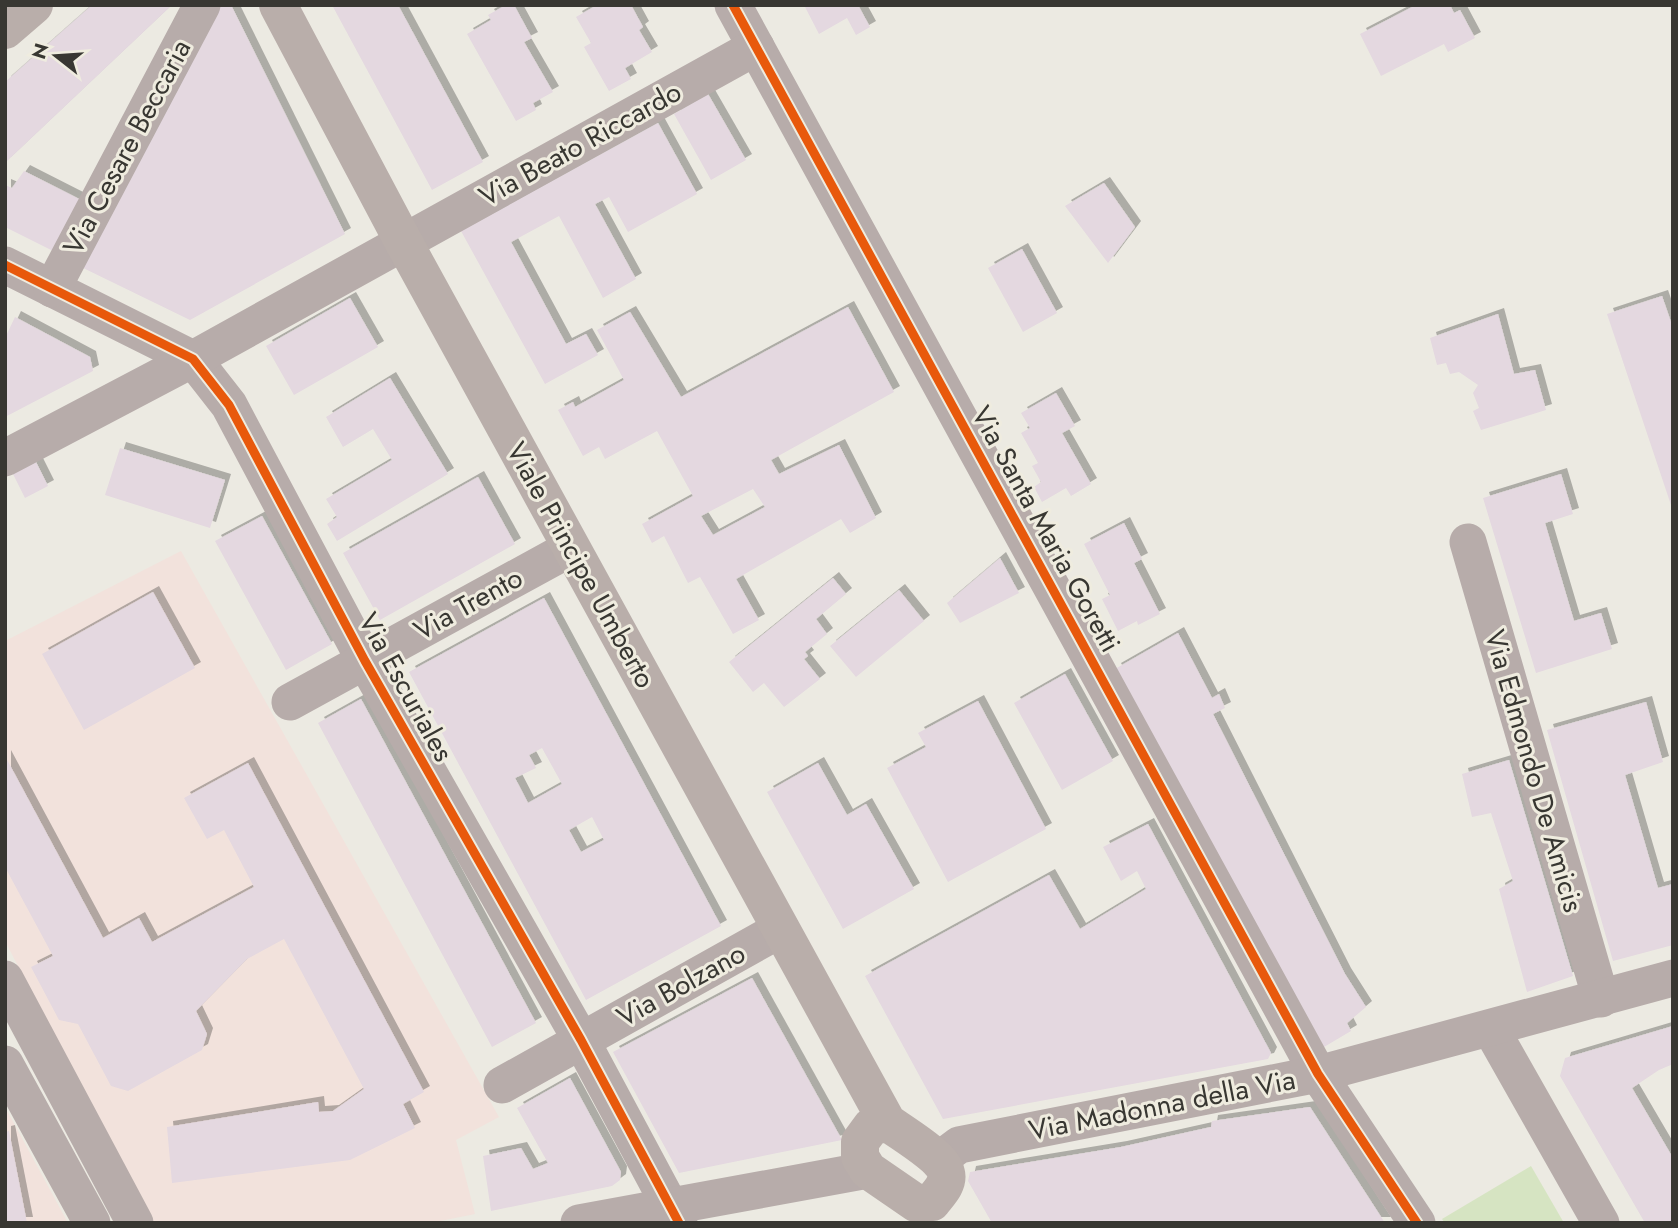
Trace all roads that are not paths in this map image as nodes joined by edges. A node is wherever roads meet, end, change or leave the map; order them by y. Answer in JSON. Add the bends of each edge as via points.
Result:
{"nodes":[{"id":1,"x":34,"y":5,"type":"edge"},
{"id":2,"x":202,"y":5,"type":"edge"},
{"id":3,"x":278,"y":5,"type":"edge"},
{"id":4,"x":733,"y":5,"type":"edge"},
{"id":5,"x":5,"y":30,"type":"edge"},
{"id":6,"x":756,"y":47,"type":"junction"},
{"id":7,"x":403,"y":241,"type":"junction"},
{"id":8,"x":5,"y":265,"type":"edge"},
{"id":9,"x":52,"y":289,"type":"junction"},
{"id":10,"x":192,"y":359,"type":"junction"},
{"id":11,"x":5,"y":458,"type":"edge"},
{"id":12,"x":1468,"y":542,"type":"dead end"},
{"id":13,"x":572,"y":548,"type":"junction"},
{"id":14,"x":365,"y":661,"type":"junction"},
{"id":15,"x":290,"y":702,"type":"dead end"},
{"id":16,"x":781,"y":929,"type":"junction"},
{"id":17,"x":1673,"y":978,"type":"edge"},
{"id":18,"x":5,"y":979,"type":"edge"},
{"id":19,"x":1601,"y":999,"type":"junction"},
{"id":20,"x":1491,"y":1029,"type":"junction"},
{"id":21,"x":581,"y":1040,"type":"junction"},
{"id":22,"x":5,"y":1064,"type":"edge"},
{"id":23,"x":1318,"y":1074,"type":"junction"},
{"id":24,"x":502,"y":1085,"type":"dead end"},
{"id":25,"x":887,"y":1122,"type":"junction"},
{"id":26,"x":939,"y":1160,"type":"junction"},
{"id":27,"x":868,"y":1170,"type":"junction"},
{"id":28,"x":938,"y":1212,"type":"edge"},
{"id":29,"x":674,"y":1214,"type":"edge"},
{"id":30,"x":92,"y":1223,"type":"edge"},
{"id":31,"x":135,"y":1223,"type":"edge"},
{"id":32,"x":579,"y":1223,"type":"edge"},
{"id":33,"x":1417,"y":1223,"type":"edge"},
{"id":34,"x":1601,"y":1223,"type":"edge"}],
"edges":[{"from":1,"to":5,"type":"main road"},
{"from":2,"to":9,"type":"street","name":"Via Cesare Beccaria"},
{"from":3,"to":7,"type":"main road","name":"Viale Principe Umberto"},
{"from":4,"to":6,"type":"street","name":"Via Santa Maria Goretti"},
{"from":6,"to":7,"type":"street","name":"Via Beato Riccardo"},
{"from":6,"to":23,"type":"street","name":"Via Santa Maria Goretti"},
{"from":7,"to":10,"type":"street","name":"Via Beato Riccardo"},
{"from":7,"to":13,"type":"main road","name":"Viale Principe Umberto"},
{"from":8,"to":9,"type":"street","name":"Via Escuriales"},
{"from":9,"to":10,"type":"street","name":"Via Escuriales"},
{"from":10,"to":11,"type":"street","name":"Via Beato Riccardo"},
{"from":10,"to":14,"type":"street","name":"Via Escuriales","via":[[229,405]]},
{"from":12,"to":19,"type":"street","name":"Via Edmondo De Amicis"},
{"from":13,"to":14,"type":"street","name":"Via Trento"},
{"from":13,"to":16,"type":"main road","name":"Viale Principe Umberto"},
{"from":14,"to":15,"type":"street","name":"Via Trento"},
{"from":14,"to":21,"type":"street","name":"Via Escuriales"},
{"from":16,"to":21,"type":"street","name":"Via Bolzano"},
{"from":16,"to":25,"type":"main road","name":"Viale Principe Umberto"},
{"from":17,"to":19,"type":"street","name":"Via Madonna della Via"},
{"from":18,"to":31,"type":"street"},
{"from":19,"to":20,"type":"street","name":"Via Madonna della Via"},
{"from":20,"to":23,"type":"street","name":"Via Madonna della Via"},
{"from":20,"to":34,"type":"street"},
{"from":21,"to":24,"type":"street","name":"Via Bolzano"},
{"from":21,"to":29,"type":"street","name":"Via Escuriales"},
{"from":22,"to":30,"type":"street"},
{"from":23,"to":26,"type":"street","name":"Via Madonna della Via","via":[[959,1144]]},
{"from":23,"to":33,"type":"street","name":"Via Santa Maria Goretti"},
{"from":25,"to":26,"type":"main road"},
{"from":25,"to":27,"type":"main road","via":[[871,1127],[860,1142],[860,1157]]},
{"from":26,"to":28,"type":"main road","via":[[946,1173]]},
{"from":27,"to":28,"type":"main road","via":[[916,1203]]},
{"from":27,"to":29,"type":"street"},
{"from":29,"to":32,"type":"street"}]}
